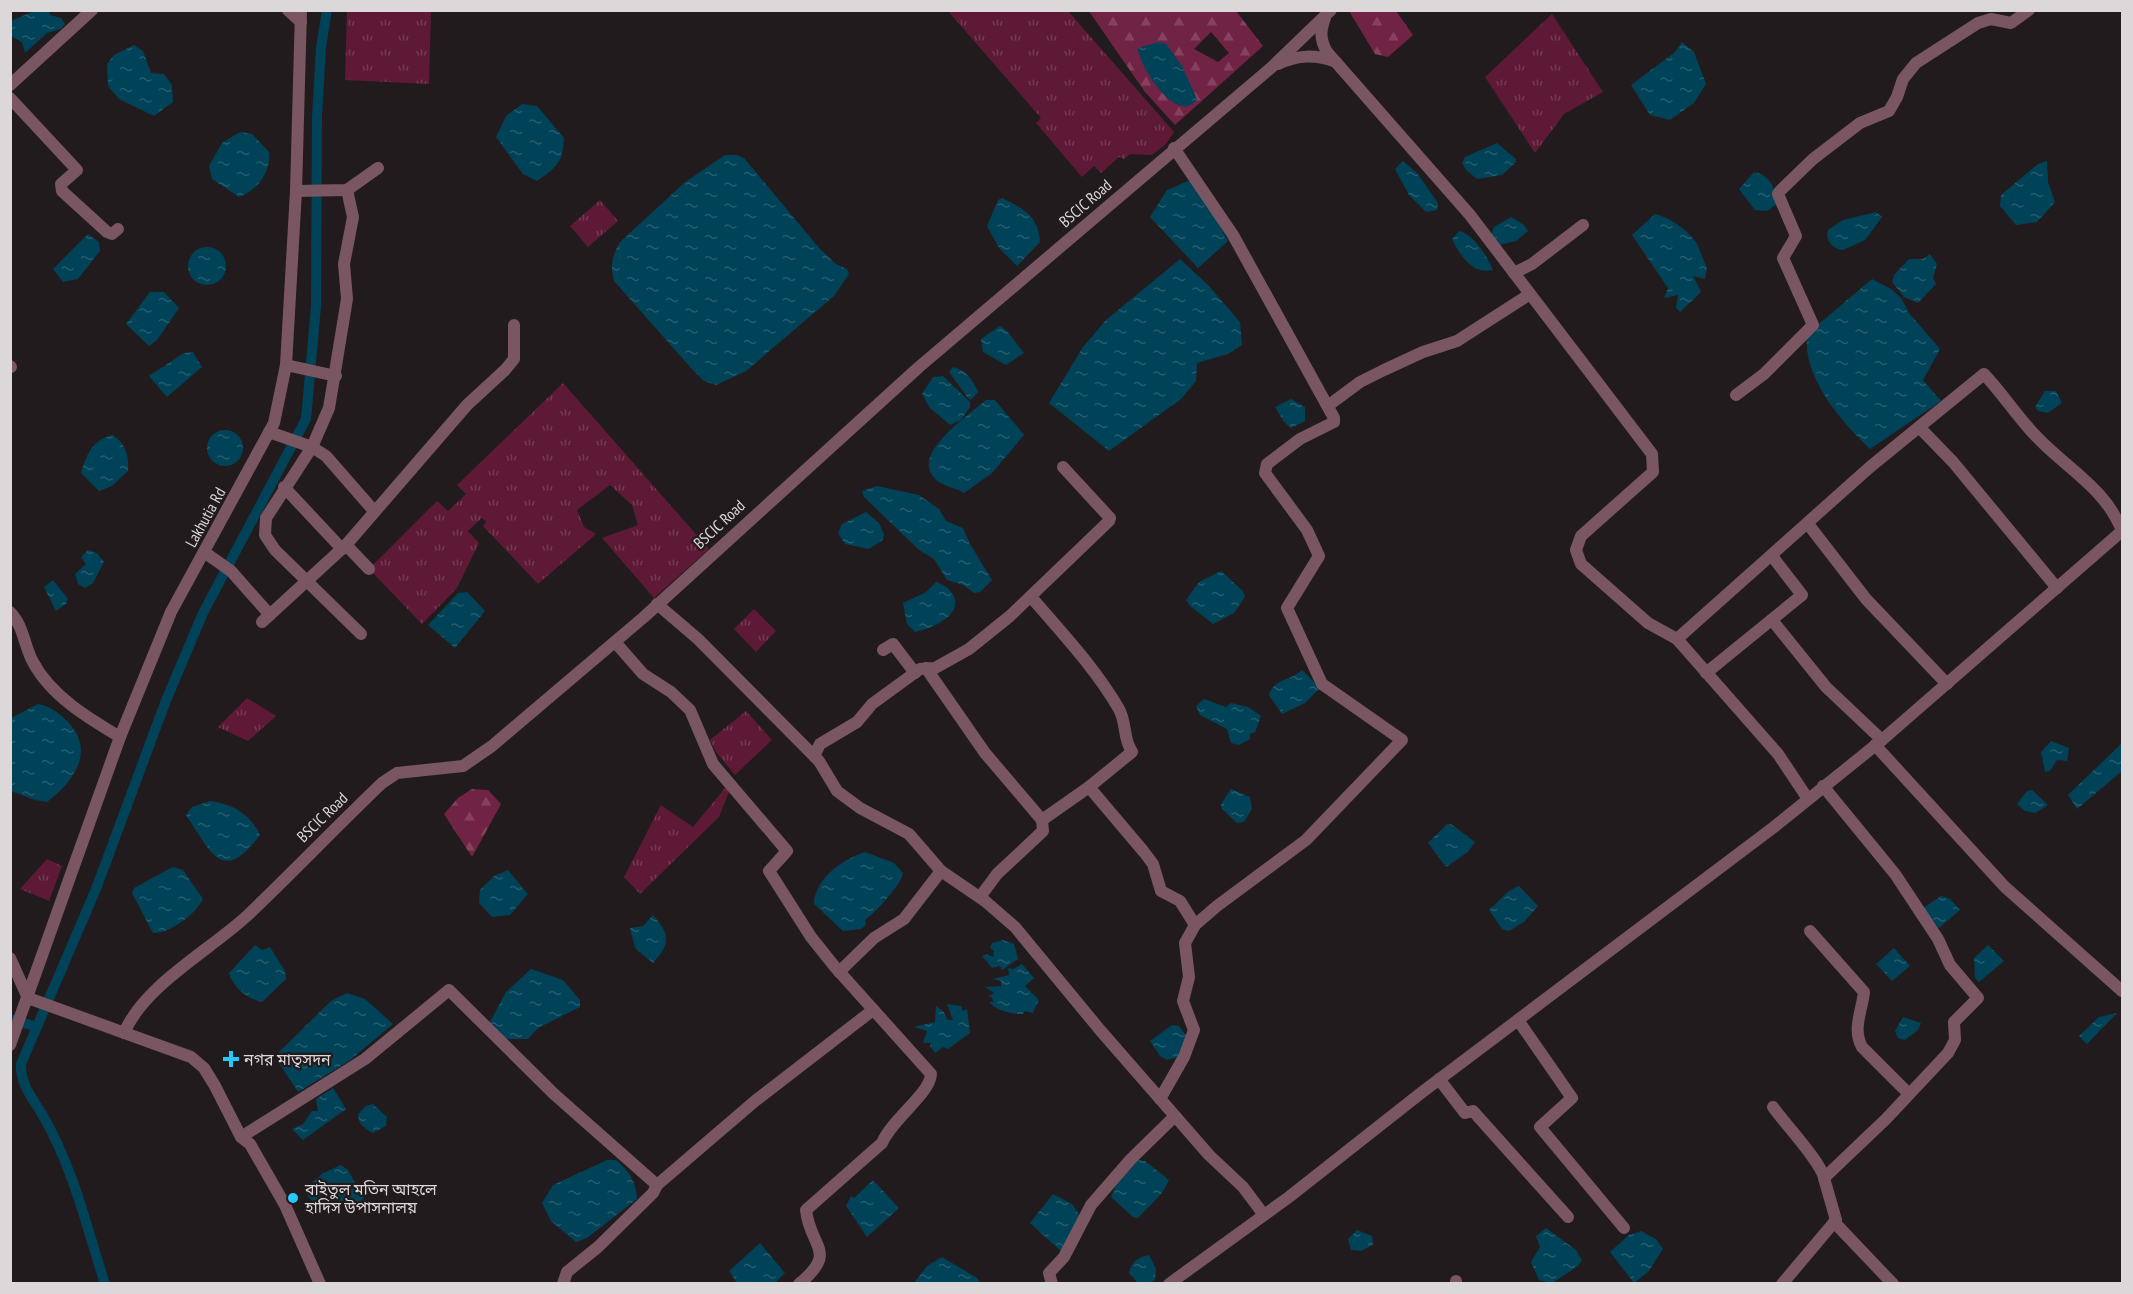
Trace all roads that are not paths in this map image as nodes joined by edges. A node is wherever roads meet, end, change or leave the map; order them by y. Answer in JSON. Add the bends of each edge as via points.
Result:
{"nodes":[{"id":1,"x":92,"y":10,"type":"edge"},
{"id":2,"x":288,"y":10,"type":"edge"},
{"id":3,"x":2029,"y":10,"type":"edge"},
{"id":4,"x":1329,"y":12,"type":"edge"},
{"id":5,"x":301,"y":16,"type":"edge"},
{"id":6,"x":1336,"y":62,"type":"junction"},
{"id":7,"x":1272,"y":67,"type":"junction"},
{"id":8,"x":10,"y":85,"type":"edge"},
{"id":9,"x":10,"y":98,"type":"edge"},
{"id":10,"x":1174,"y":148,"type":"junction"},
{"id":11,"x":378,"y":168,"type":"dead end"},
{"id":12,"x":346,"y":190,"type":"junction"},
{"id":13,"x":296,"y":191,"type":"junction"},
{"id":14,"x":1583,"y":225,"type":"dead end"},
{"id":15,"x":118,"y":229,"type":"dead end"},
{"id":16,"x":1514,"y":273,"type":"junction"},
{"id":17,"x":1530,"y":294,"type":"junction"},
{"id":18,"x":514,"y":325,"type":"dead end"},
{"id":19,"x":286,"y":365,"type":"junction"},
{"id":20,"x":336,"y":376,"type":"junction"},
{"id":21,"x":1736,"y":395,"type":"dead end"},
{"id":22,"x":1329,"y":405,"type":"junction"},
{"id":23,"x":1919,"y":427,"type":"junction"},
{"id":24,"x":269,"y":432,"type":"junction"},
{"id":25,"x":312,"y":447,"type":"junction"},
{"id":26,"x":1063,"y":467,"type":"dead end"},
{"id":27,"x":284,"y":487,"type":"junction"},
{"id":28,"x":374,"y":511,"type":"junction"},
{"id":29,"x":1808,"y":524,"type":"junction"},
{"id":30,"x":2122,"y":531,"type":"edge"},
{"id":31,"x":344,"y":547,"type":"junction"},
{"id":32,"x":204,"y":552,"type":"junction"},
{"id":33,"x":1772,"y":556,"type":"junction"},
{"id":34,"x":369,"y":569,"type":"dead end"},
{"id":35,"x":306,"y":581,"type":"junction"},
{"id":36,"x":2057,"y":588,"type":"junction"},
{"id":37,"x":1032,"y":598,"type":"junction"},
{"id":38,"x":657,"y":604,"type":"junction"},
{"id":39,"x":10,"y":612,"type":"edge"},
{"id":40,"x":1772,"y":620,"type":"junction"},
{"id":41,"x":361,"y":634,"type":"dead end"},
{"id":42,"x":1677,"y":639,"type":"junction"},
{"id":43,"x":615,"y":642,"type":"junction"},
{"id":44,"x":883,"y":650,"type":"dead end"},
{"id":45,"x":921,"y":670,"type":"junction"},
{"id":46,"x":1706,"y":673,"type":"junction"},
{"id":47,"x":1947,"y":684,"type":"junction"},
{"id":48,"x":120,"y":737,"type":"junction"},
{"id":49,"x":1879,"y":742,"type":"junction"},
{"id":50,"x":814,"y":756,"type":"junction"},
{"id":51,"x":1823,"y":786,"type":"junction"},
{"id":52,"x":1089,"y":787,"type":"junction"},
{"id":53,"x":1808,"y":799,"type":"junction"},
{"id":54,"x":1042,"y":820,"type":"junction"},
{"id":55,"x":941,"y":871,"type":"junction"},
{"id":56,"x":980,"y":897,"type":"junction"},
{"id":57,"x":1195,"y":925,"type":"junction"},
{"id":58,"x":1810,"y":931,"type":"dead end"},
{"id":59,"x":10,"y":958,"type":"edge"},
{"id":60,"x":839,"y":972,"type":"junction"},
{"id":61,"x":2122,"y":991,"type":"edge"},
{"id":62,"x":32,"y":1000,"type":"junction"},
{"id":63,"x":873,"y":1010,"type":"junction"},
{"id":64,"x":1518,"y":1020,"type":"junction"},
{"id":65,"x":124,"y":1033,"type":"junction"},
{"id":66,"x":10,"y":1045,"type":"edge"},
{"id":67,"x":1439,"y":1080,"type":"junction"},
{"id":68,"x":1909,"y":1094,"type":"junction"},
{"id":69,"x":1160,"y":1099,"type":"junction"},
{"id":70,"x":1773,"y":1107,"type":"dead end"},
{"id":71,"x":1175,"y":1116,"type":"junction"},
{"id":72,"x":241,"y":1137,"type":"junction"},
{"id":73,"x":1824,"y":1178,"type":"junction"},
{"id":74,"x":657,"y":1185,"type":"junction"},
{"id":75,"x":1264,"y":1215,"type":"junction"},
{"id":76,"x":1568,"y":1217,"type":"dead end"},
{"id":77,"x":1834,"y":1222,"type":"junction"},
{"id":78,"x":1624,"y":1228,"type":"dead end"},
{"id":79,"x":320,"y":1284,"type":"edge"},
{"id":80,"x":563,"y":1284,"type":"edge"},
{"id":81,"x":799,"y":1284,"type":"edge"},
{"id":82,"x":1052,"y":1284,"type":"edge"},
{"id":83,"x":1169,"y":1284,"type":"edge"},
{"id":84,"x":1782,"y":1284,"type":"edge"},
{"id":85,"x":1893,"y":1284,"type":"edge"}],
"edges":[{"from":1,"to":8,"type":"street"},
{"from":2,"to":5,"type":"street"},
{"from":3,"to":21,"type":"street","via":[[2011,23],[1991,19],[1978,23],[1916,63],[1903,79],[1889,111],[1860,123],[1780,190],[1781,204],[1796,236],[1783,258],[1813,326],[1764,374]]},
{"from":4,"to":6,"type":"street","via":[[1321,31],[1322,43]]},
{"from":4,"to":7,"type":"street","name":"BSCIC Road"},
{"from":5,"to":13,"type":"street","name":"Lakhutia Rd"},
{"from":6,"to":7,"type":"street","via":[[1315,56],[1300,57]]},
{"from":6,"to":16,"type":"street","via":[[1470,215]]},
{"from":7,"to":10,"type":"street","name":"BSCIC Road"},
{"from":9,"to":15,"type":"street","via":[[77,170],[61,184],[62,191],[107,232],[112,234]]},
{"from":10,"to":22,"type":"street","via":[[1233,235]]},
{"from":10,"to":38,"type":"street","name":"BSCIC Road","via":[[867,413]]},
{"from":11,"to":12,"type":"street"},
{"from":12,"to":13,"type":"street"},
{"from":12,"to":20,"type":"street","via":[[353,217],[344,264],[347,299]]},
{"from":13,"to":19,"type":"street","name":"Lakhutia Rd"},
{"from":14,"to":16,"type":"street","via":[[1541,258]]},
{"from":16,"to":17,"type":"street"},
{"from":17,"to":22,"type":"street","via":[[1457,341],[1384,370]]},
{"from":17,"to":42,"type":"street","via":[[1652,454],[1653,472],[1581,536],[1578,557],[1581,564],[1648,623]]},
{"from":18,"to":28,"type":"street","via":[[514,359],[466,405]]},
{"from":19,"to":20,"type":"street"},
{"from":19,"to":24,"type":"street","name":"Lakhutia Rd"},
{"from":20,"to":25,"type":"street","via":[[329,408]]},
{"from":22,"to":57,"type":"street","via":[[1334,422],[1300,439],[1267,464],[1265,473],[1306,530],[1319,556],[1287,608],[1322,684],[1402,740],[1306,840]]},
{"from":23,"to":29,"type":"street"},
{"from":23,"to":30,"type":"street","via":[[1984,374],[2033,434],[2088,480],[2117,516]]},
{"from":23,"to":36,"type":"street","via":[[1953,462]]},
{"from":24,"to":25,"type":"street"},
{"from":24,"to":32,"type":"street","name":"Lakhutia Rd"},
{"from":25,"to":27,"type":"street"},
{"from":25,"to":28,"type":"street","via":[[326,456]]},
{"from":26,"to":37,"type":"street","via":[[1110,518]]},
{"from":27,"to":31,"type":"street"},
{"from":27,"to":35,"type":"street","via":[[266,518],[265,535],[274,550]]},
{"from":28,"to":31,"type":"street"},
{"from":29,"to":33,"type":"street"},
{"from":29,"to":47,"type":"street","via":[[1866,599]]},
{"from":30,"to":36,"type":"street"},
{"from":31,"to":34,"type":"street"},
{"from":31,"to":35,"type":"street"},
{"from":32,"to":35,"type":"street","via":[[231,571],[266,618]]},
{"from":32,"to":48,"type":"street","name":"Lakhutia Rd","via":[[171,612]]},
{"from":33,"to":40,"type":"street","via":[[1802,595]]},
{"from":33,"to":42,"type":"street"},
{"from":35,"to":41,"type":"street"},
{"from":36,"to":47,"type":"street"},
{"from":37,"to":45,"type":"street","via":[[969,649],[935,668]]},
{"from":37,"to":52,"type":"street","via":[[1082,656],[1125,720],[1126,742],[1132,753]]},
{"from":38,"to":43,"type":"street","name":"BSCIC Road"},
{"from":38,"to":50,"type":"street","via":[[698,639]]},
{"from":39,"to":48,"type":"street","via":[[32,661],[48,684],[87,717]]},
{"from":40,"to":46,"type":"street"},
{"from":40,"to":49,"type":"street","via":[[1826,687]]},
{"from":42,"to":46,"type":"street"},
{"from":43,"to":60,"type":"street","via":[[643,674],[690,710],[712,764],[787,851],[769,871],[811,937]]},
{"from":43,"to":65,"type":"street","name":"BSCIC Road","via":[[463,766],[397,773],[382,783],[247,916],[163,984],[131,1017]]},
{"from":44,"to":45,"type":"street","via":[[892,644]]},
{"from":45,"to":50,"type":"street","via":[[872,704],[856,722],[820,744]]},
{"from":45,"to":54,"type":"street"},
{"from":46,"to":53,"type":"street","via":[[1778,754]]},
{"from":47,"to":49,"type":"street"},
{"from":48,"to":62,"type":"street","name":"Lakhutia Rd"},
{"from":49,"to":51,"type":"street"},
{"from":49,"to":61,"type":"street","via":[[2005,887]]},
{"from":50,"to":55,"type":"street","via":[[837,790],[909,834]]},
{"from":51,"to":53,"type":"street"},
{"from":51,"to":68,"type":"street","via":[[1895,874],[1930,926],[1950,965],[1978,998],[1953,1022],[1955,1040],[1948,1053]]},
{"from":52,"to":54,"type":"street"},
{"from":52,"to":57,"type":"street","via":[[1144,852],[1161,891],[1180,901]]},
{"from":53,"to":64,"type":"street"},
{"from":54,"to":56,"type":"street","via":[[1043,831],[997,874]]},
{"from":55,"to":56,"type":"street"},
{"from":55,"to":60,"type":"street","via":[[904,919],[874,938]]},
{"from":56,"to":69,"type":"street","via":[[1015,927]]},
{"from":57,"to":69,"type":"street","via":[[1185,943],[1189,977],[1183,1001],[1194,1030]]},
{"from":58,"to":68,"type":"street","via":[[1864,992],[1857,1038],[1862,1047]]},
{"from":59,"to":62,"type":"street"},
{"from":60,"to":63,"type":"street"},
{"from":62,"to":65,"type":"street"},
{"from":62,"to":66,"type":"street","name":"Lakhutia Rd"},
{"from":63,"to":74,"type":"street","via":[[755,1101]]},
{"from":63,"to":81,"type":"street","via":[[931,1078],[927,1089],[889,1128],[882,1143],[806,1210],[821,1251],[818,1264]]},
{"from":64,"to":67,"type":"street"},
{"from":64,"to":78,"type":"street","via":[[1572,1098],[1540,1127]]},
{"from":65,"to":72,"type":"street","via":[[191,1057],[204,1068]]},
{"from":67,"to":75,"type":"street"},
{"from":67,"to":76,"type":"street","via":[[1465,1113],[1473,1111]]},
{"from":68,"to":73,"type":"street"},
{"from":69,"to":71,"type":"street"},
{"from":70,"to":73,"type":"street","via":[[1822,1168]]},
{"from":71,"to":75,"type":"street","via":[[1243,1187]]},
{"from":71,"to":82,"type":"street","via":[[1091,1206],[1064,1257],[1049,1273]]},
{"from":72,"to":74,"type":"street","via":[[365,1059],[449,990],[554,1094]]},
{"from":72,"to":79,"type":"street","via":[[250,1144],[285,1205]]},
{"from":73,"to":77,"type":"street"},
{"from":74,"to":80,"type":"street","via":[[598,1247],[567,1272]]},
{"from":75,"to":83,"type":"street"},
{"from":77,"to":84,"type":"street"},
{"from":77,"to":85,"type":"street"}]}
